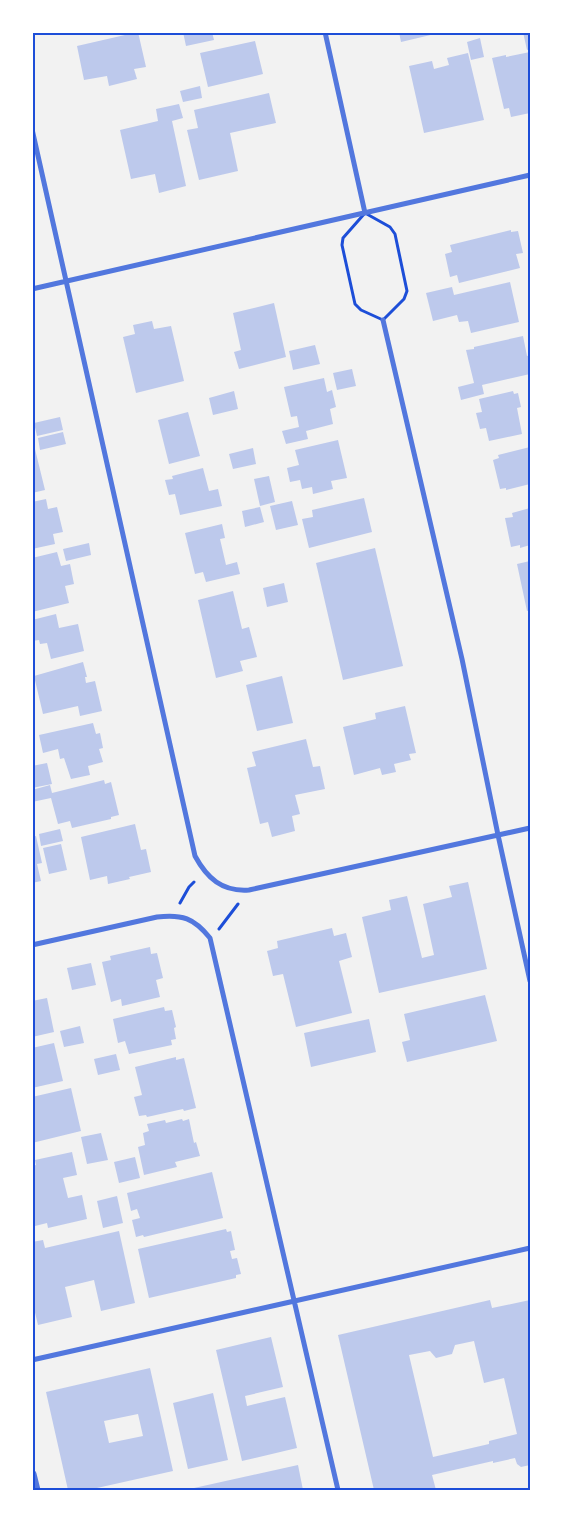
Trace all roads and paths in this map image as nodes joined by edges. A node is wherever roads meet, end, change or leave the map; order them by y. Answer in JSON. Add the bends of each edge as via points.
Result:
{"nodes":[{"id":1,"x":324,"y":32,"type":"edge"},
{"id":2,"x":32,"y":129,"type":"edge"},
{"id":3,"x":530,"y":175,"type":"edge"},
{"id":4,"x":365,"y":213,"type":"junction"},
{"id":5,"x":67,"y":281,"type":"junction"},
{"id":6,"x":32,"y":289,"type":"edge"},
{"id":7,"x":383,"y":320,"type":"junction"},
{"id":8,"x":530,"y":828,"type":"edge"},
{"id":9,"x":498,"y":835,"type":"junction"},
{"id":10,"x":204,"y":872,"type":"junction"},
{"id":11,"x":239,"y":891,"type":"junction"},
{"id":12,"x":173,"y":915,"type":"junction"},
{"id":13,"x":210,"y":938,"type":"junction"},
{"id":14,"x":32,"y":945,"type":"edge"},
{"id":15,"x":530,"y":981,"type":"edge"},
{"id":16,"x":530,"y":1248,"type":"edge"},
{"id":17,"x":294,"y":1301,"type":"junction"},
{"id":18,"x":32,"y":1360,"type":"edge"},
{"id":19,"x":32,"y":1474,"type":"edge"},
{"id":20,"x":36,"y":1490,"type":"edge"},
{"id":21,"x":338,"y":1490,"type":"edge"}],
"edges":[{"from":1,"to":4,"type":"street"},
{"from":2,"to":5,"type":"street"},
{"from":3,"to":4,"type":"street"},
{"from":4,"to":5,"type":"street"},
{"from":4,"to":7,"type":"path","via":[[343,238],[342,245],[355,304]]},
{"from":4,"to":7,"type":"path","via":[[390,227],[395,234],[407,291],[404,299]]},
{"from":5,"to":6,"type":"street"},
{"from":5,"to":10,"type":"street","via":[[195,856]]},
{"from":7,"to":9,"type":"street","via":[[462,659]]},
{"from":8,"to":9,"type":"street"},
{"from":9,"to":11,"type":"street"},
{"from":9,"to":15,"type":"street"},
{"from":10,"to":11,"type":"street","via":[[219,884]]},
{"from":10,"to":12,"type":"path","via":[[189,887]]},
{"from":11,"to":13,"type":"path","via":[[238,904]]},
{"from":12,"to":13,"type":"street","via":[[194,922]]},
{"from":12,"to":14,"type":"street"},
{"from":13,"to":17,"type":"street"},
{"from":16,"to":17,"type":"street"},
{"from":17,"to":18,"type":"street"},
{"from":17,"to":21,"type":"street"},
{"from":19,"to":20,"type":"street"}]}
